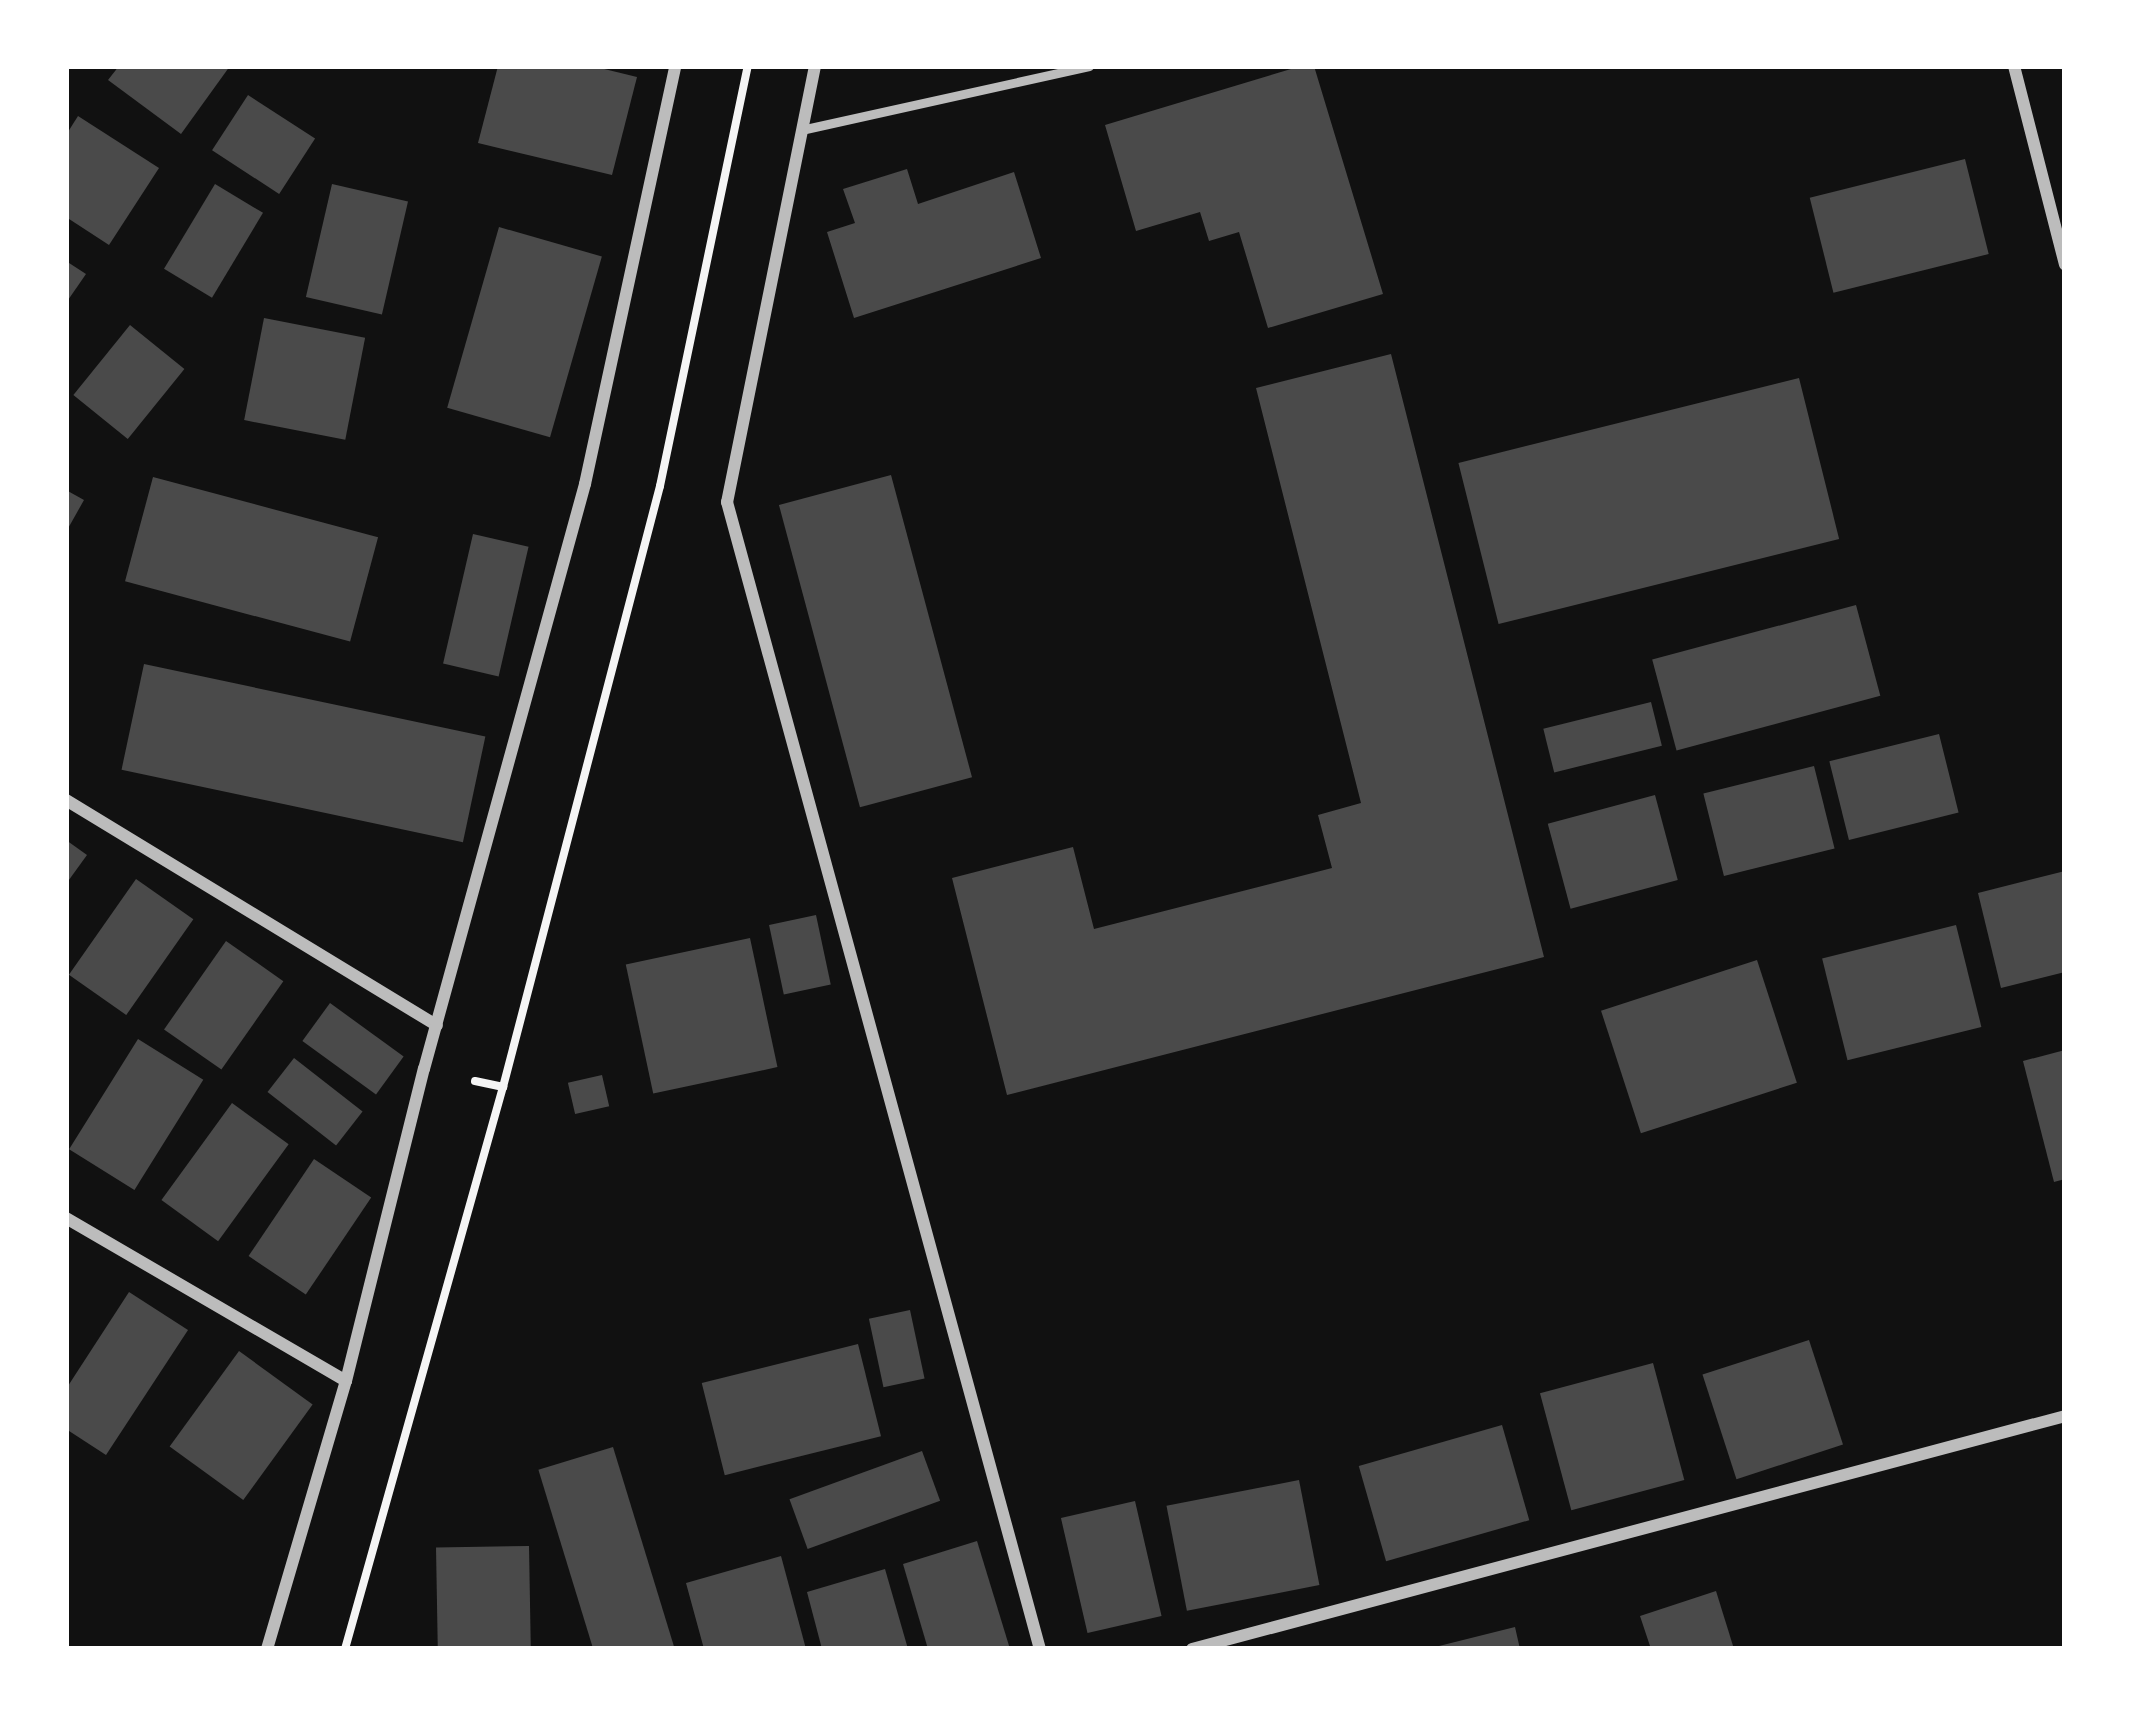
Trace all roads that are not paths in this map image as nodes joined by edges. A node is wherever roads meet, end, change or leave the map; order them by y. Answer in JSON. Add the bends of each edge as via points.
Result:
{"nodes":[{"id":1,"x":675,"y":66,"type":"edge"},
{"id":2,"x":815,"y":66,"type":"edge"},
{"id":3,"x":1089,"y":66,"type":"edge"},
{"id":4,"x":2014,"y":66,"type":"edge"},
{"id":5,"x":801,"y":130,"type":"junction"},
{"id":6,"x":2065,"y":266,"type":"edge"},
{"id":7,"x":66,"y":800,"type":"edge"},
{"id":8,"x":437,"y":1026,"type":"junction"},
{"id":9,"x":66,"y":1218,"type":"edge"},
{"id":10,"x":346,"y":1381,"type":"junction"},
{"id":11,"x":2065,"y":1416,"type":"edge"},
{"id":12,"x":267,"y":1649,"type":"edge"},
{"id":13,"x":1040,"y":1649,"type":"edge"},
{"id":14,"x":1192,"y":1649,"type":"edge"}],
"edges":[{"from":1,"to":8,"type":"street","via":[[585,484]]},
{"from":2,"to":5,"type":"street"},
{"from":3,"to":5,"type":"lane"},
{"from":4,"to":6,"type":"street"},
{"from":5,"to":13,"type":"street","via":[[727,502]]},
{"from":7,"to":8,"type":"street"},
{"from":8,"to":10,"type":"street"},
{"from":9,"to":10,"type":"street"},
{"from":10,"to":12,"type":"street"},
{"from":11,"to":14,"type":"street"}]}
